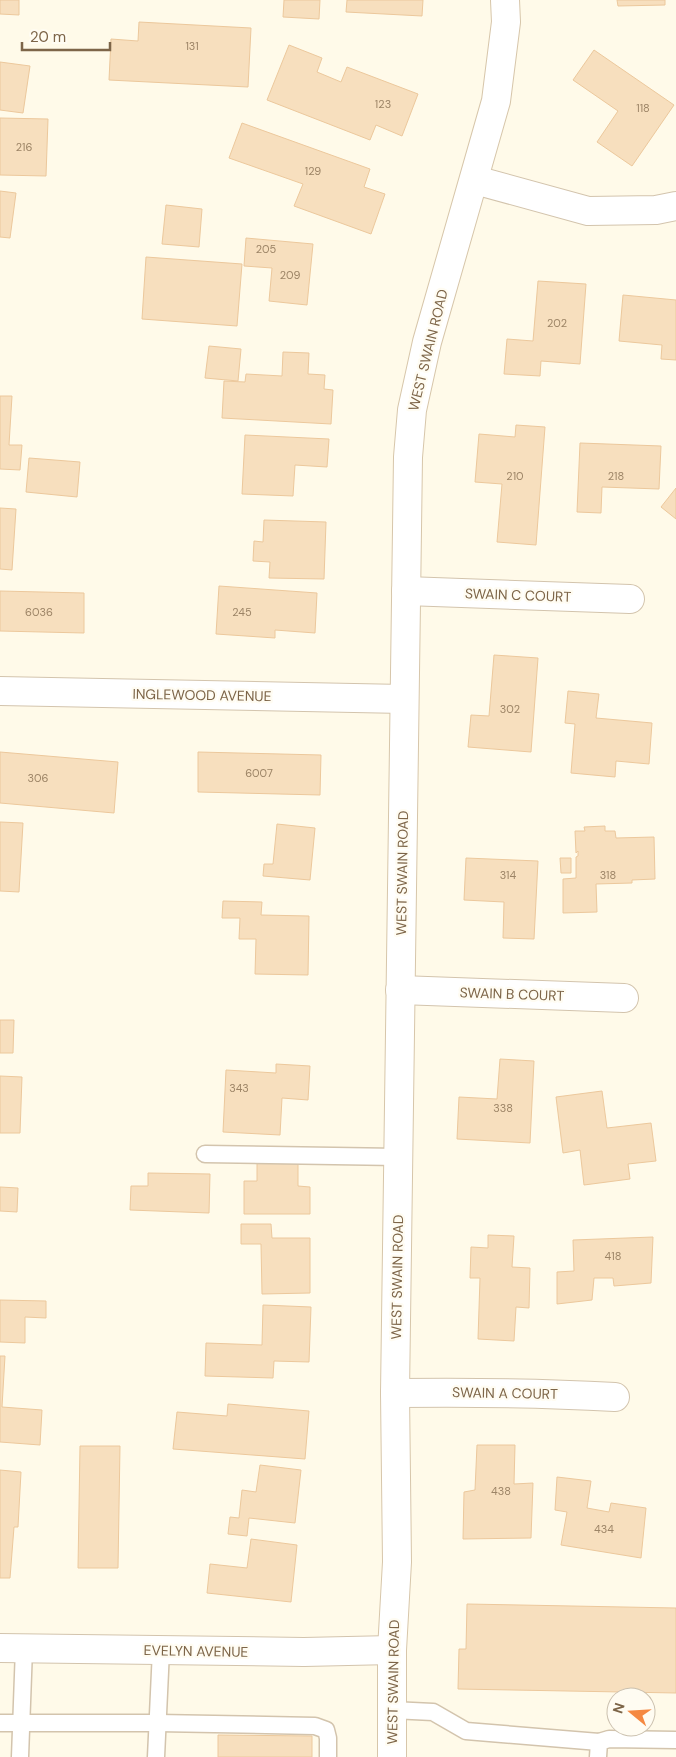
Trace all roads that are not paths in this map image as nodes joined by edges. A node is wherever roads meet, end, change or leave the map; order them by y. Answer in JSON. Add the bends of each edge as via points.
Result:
{"nodes":[{"id":1,"x":505,"y":0,"type":"edge"},
{"id":2,"x":475,"y":180,"type":"junction"},
{"id":3,"x":676,"y":206,"type":"edge"},
{"id":4,"x":406,"y":591,"type":"junction"},
{"id":5,"x":630,"y":599,"type":"dead end"},
{"id":6,"x":0,"y":691,"type":"edge"},
{"id":7,"x":404,"y":699,"type":"junction"},
{"id":8,"x":400,"y":990,"type":"junction"},
{"id":9,"x":624,"y":998,"type":"dead end"},
{"id":10,"x":205,"y":1154,"type":"dead end"},
{"id":11,"x":398,"y":1157,"type":"junction"},
{"id":12,"x":395,"y":1393,"type":"junction"},
{"id":13,"x":615,"y":1397,"type":"dead end"},
{"id":14,"x":12,"y":1648,"type":"edge"},
{"id":15,"x":161,"y":1650,"type":"junction"},
{"id":16,"x":392,"y":1650,"type":"junction"},
{"id":17,"x":392,"y":1710,"type":"junction"},
{"id":18,"x":0,"y":1723,"type":"edge"},
{"id":19,"x":21,"y":1723,"type":"junction"},
{"id":20,"x":158,"y":1723,"type":"junction"},
{"id":21,"x":676,"y":1740,"type":"edge"},
{"id":22,"x":598,"y":1750,"type":"edge"},
{"id":23,"x":20,"y":1757,"type":"edge"},
{"id":24,"x":156,"y":1757,"type":"edge"},
{"id":25,"x":328,"y":1757,"type":"edge"},
{"id":26,"x":392,"y":1757,"type":"edge"}],
"edges":[{"from":1,"to":2,"type":"main road","name":"WEST SWAIN ROAD","via":[[506,22],[496,101]]},
{"from":2,"to":3,"type":"main road","via":[[588,211],[656,210]]},
{"from":2,"to":4,"type":"main road","name":"WEST SWAIN ROAD","via":[[427,342],[412,410]]},
{"from":4,"to":5,"type":"main road","name":"SWAIN C COURT"},
{"from":4,"to":7,"type":"main road","name":"WEST SWAIN ROAD"},
{"from":6,"to":7,"type":"main road","name":"INGLEWOOD AVENUE"},
{"from":7,"to":8,"type":"main road","name":"WEST SWAIN ROAD"},
{"from":8,"to":9,"type":"main road","name":"SWAIN B COURT"},
{"from":8,"to":11,"type":"main road","name":"WEST SWAIN ROAD"},
{"from":10,"to":11,"type":"lane"},
{"from":11,"to":12,"type":"main road","name":"WEST SWAIN ROAD"},
{"from":12,"to":13,"type":"main road","name":"SWAIN A COURT"},
{"from":12,"to":16,"type":"main road","name":"WEST SWAIN ROAD","via":[[397,1562]]},
{"from":14,"to":15,"type":"main road","name":"EVELYN AVENUE"},
{"from":14,"to":19,"type":"lane"},
{"from":15,"to":16,"type":"main road","name":"EVELYN AVENUE"},
{"from":15,"to":20,"type":"lane"},
{"from":16,"to":17,"type":"main road","name":"WEST SWAIN ROAD"},
{"from":17,"to":22,"type":"lane","via":[[433,1712],[466,1731]]},
{"from":17,"to":26,"type":"main road","name":"WEST SWAIN ROAD"},
{"from":18,"to":19,"type":"lane"},
{"from":19,"to":20,"type":"lane"},
{"from":19,"to":23,"type":"lane"},
{"from":20,"to":24,"type":"lane"},
{"from":20,"to":25,"type":"lane","via":[[315,1726],[326,1730]]},
{"from":21,"to":22,"type":"lane","via":[[609,1739]]}]}
